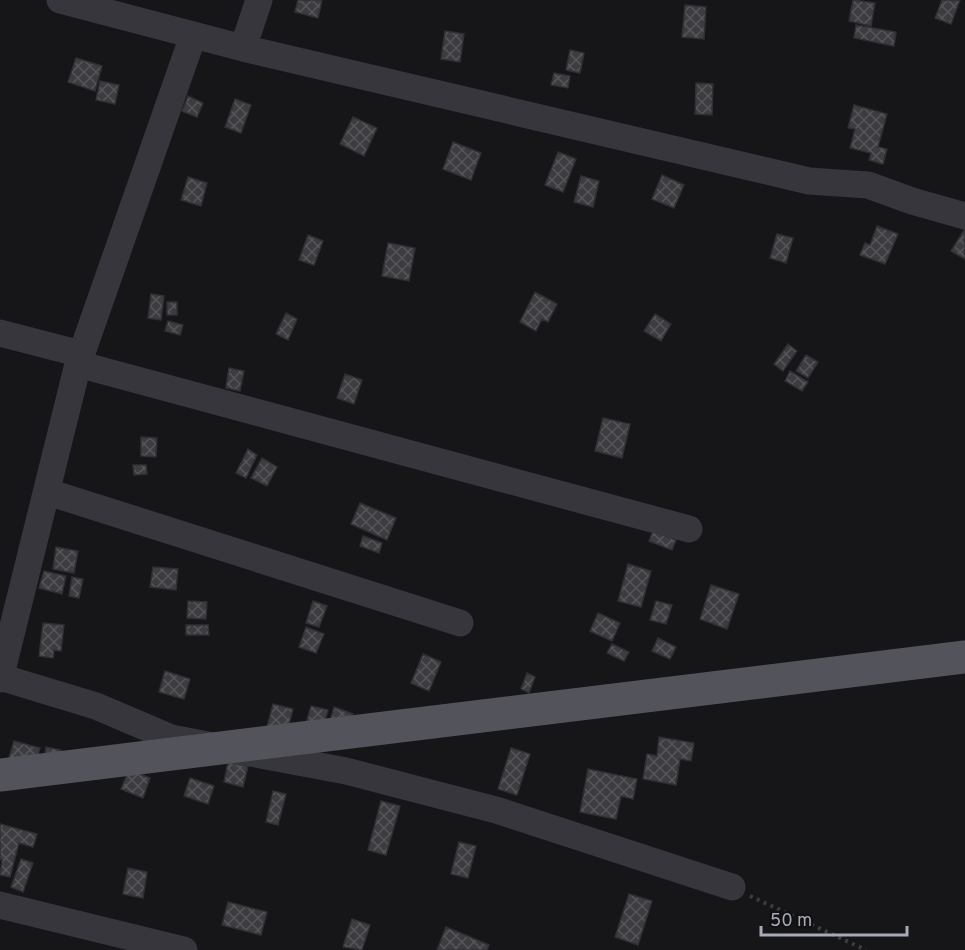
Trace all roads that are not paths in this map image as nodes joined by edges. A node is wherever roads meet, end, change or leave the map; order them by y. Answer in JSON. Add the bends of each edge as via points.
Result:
{"nodes":[{"id":1,"x":60,"y":0,"type":"edge"},
{"id":2,"x":259,"y":0,"type":"edge"},
{"id":3,"x":193,"y":36,"type":"junction"},
{"id":4,"x":243,"y":48,"type":"junction"},
{"id":5,"x":965,"y":216,"type":"edge"},
{"id":6,"x":0,"y":333,"type":"edge"},
{"id":7,"x":79,"y":359,"type":"junction"},
{"id":8,"x":48,"y":492,"type":"junction"},
{"id":9,"x":689,"y":529,"type":"dead end"},
{"id":10,"x":460,"y":622,"type":"dead end"},
{"id":11,"x":965,"y":657,"type":"edge"},
{"id":12,"x":0,"y":678,"type":"edge"},
{"id":13,"x":216,"y":748,"type":"junction"},
{"id":14,"x":0,"y":775,"type":"edge"},
{"id":15,"x":732,"y":887,"type":"road end"},
{"id":16,"x":0,"y":905,"type":"edge"},
{"id":17,"x":184,"y":950,"type":"edge"}],
"edges":[{"from":1,"to":3,"type":"street"},
{"from":2,"to":4,"type":"street"},
{"from":3,"to":4,"type":"street"},
{"from":3,"to":7,"type":"street"},
{"from":4,"to":5,"type":"street","via":[[809,181],[868,185]]},
{"from":6,"to":7,"type":"street"},
{"from":7,"to":8,"type":"street"},
{"from":7,"to":9,"type":"street"},
{"from":8,"to":10,"type":"street"},
{"from":8,"to":12,"type":"street"},
{"from":11,"to":13,"type":"main road"},
{"from":12,"to":13,"type":"street","via":[[96,706],[171,738]]},
{"from":13,"to":14,"type":"main road"},
{"from":13,"to":15,"type":"street","via":[[346,771],[496,810]]},
{"from":16,"to":17,"type":"street"}]}
